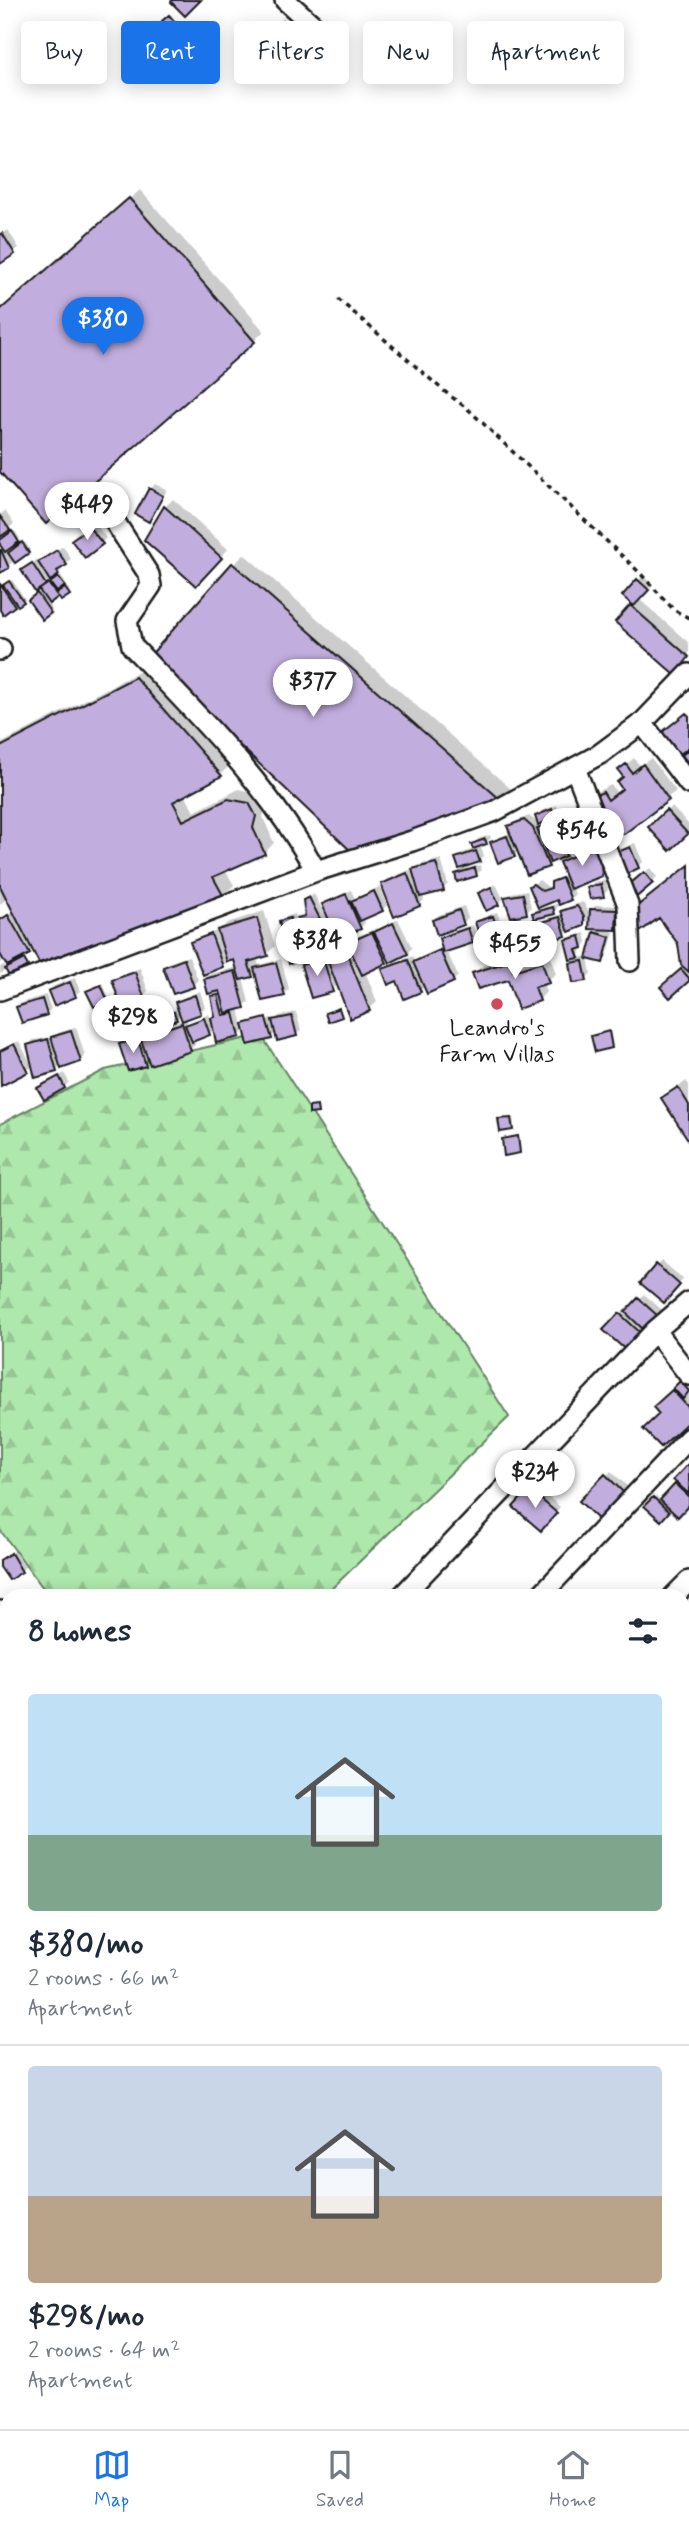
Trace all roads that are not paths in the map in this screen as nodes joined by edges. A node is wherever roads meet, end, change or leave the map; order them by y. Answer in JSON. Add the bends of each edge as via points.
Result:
{"nodes":[{"id":1,"x":285,"y":0,"type":"edge"},
{"id":2,"x":308,"y":21,"type":"edge"},
{"id":3,"x":108,"y":511,"type":"dead end"},
{"id":4,"x":689,"y":674,"type":"edge"},
{"id":5,"x":642,"y":723,"type":"junction"},
{"id":6,"x":575,"y":768,"type":"junction"},
{"id":7,"x":689,"y":784,"type":"edge"},
{"id":8,"x":316,"y":871,"type":"junction"},
{"id":9,"x":630,"y":961,"type":"dead end"},
{"id":10,"x":0,"y":990,"type":"edge"},
{"id":11,"x":689,"y":1302,"type":"edge"},
{"id":12,"x":655,"y":1331,"type":"junction"},
{"id":13,"x":689,"y":1374,"type":"edge"},
{"id":14,"x":689,"y":1438,"type":"edge"},
{"id":15,"x":409,"y":1589,"type":"edge"},
{"id":16,"x":547,"y":1589,"type":"edge"}],
"edges":[{"from":1,"to":2,"type":"street"},
{"from":3,"to":8,"type":"street","via":[[149,575],[151,586],[127,621],[132,646],[244,765]]},
{"from":4,"to":5,"type":"street"},
{"from":5,"to":6,"type":"street"},
{"from":5,"to":7,"type":"street"},
{"from":6,"to":8,"type":"street","via":[[495,811]]},
{"from":6,"to":9,"type":"street","via":[[628,905]]},
{"from":8,"to":10,"type":"street"},
{"from":11,"to":12,"type":"street"},
{"from":12,"to":13,"type":"street"},
{"from":12,"to":15,"type":"street"},
{"from":14,"to":16,"type":"street"}]}
